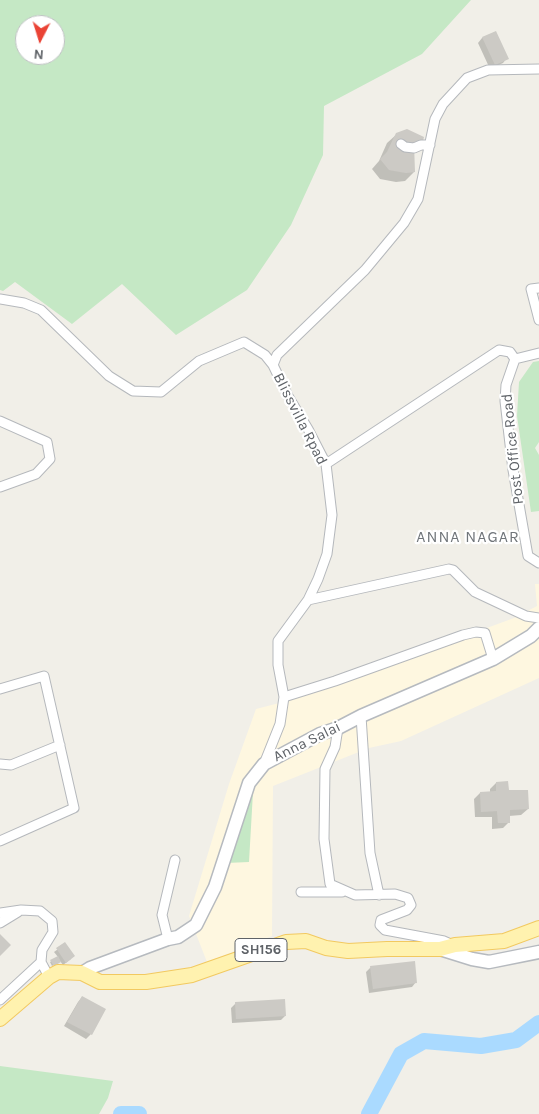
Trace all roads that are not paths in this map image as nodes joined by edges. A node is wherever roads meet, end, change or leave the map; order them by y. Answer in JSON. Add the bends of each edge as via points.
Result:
{"nodes":[{"id":1,"x":539,"y":69,"type":"edge"},
{"id":2,"x":401,"y":144,"type":"dead end"},
{"id":3,"x":430,"y":145,"type":"junction"},
{"id":4,"x":539,"y":288,"type":"edge"},
{"id":5,"x":0,"y":299,"type":"edge"},
{"id":6,"x":539,"y":320,"type":"edge"},
{"id":7,"x":539,"y":353,"type":"edge"},
{"id":8,"x":515,"y":359,"type":"junction"},
{"id":9,"x":273,"y":365,"type":"junction"},
{"id":10,"x":0,"y":421,"type":"edge"},
{"id":11,"x":326,"y":464,"type":"junction"},
{"id":12,"x":0,"y":487,"type":"edge"},
{"id":13,"x":539,"y":563,"type":"edge"},
{"id":14,"x":308,"y":600,"type":"junction"},
{"id":15,"x":539,"y":618,"type":"edge"},
{"id":16,"x":539,"y":628,"type":"edge"},
{"id":17,"x":493,"y":659,"type":"junction"},
{"id":18,"x":0,"y":689,"type":"edge"},
{"id":19,"x":284,"y":697,"type":"junction"},
{"id":20,"x":361,"y":716,"type":"junction"},
{"id":21,"x":338,"y":728,"type":"junction"},
{"id":22,"x":60,"y":745,"type":"junction"},
{"id":23,"x":0,"y":764,"type":"edge"},
{"id":24,"x":264,"y":764,"type":"junction"},
{"id":25,"x":0,"y":841,"type":"edge"},
{"id":26,"x":176,"y":860,"type":"dead end"},
{"id":27,"x":301,"y":892,"type":"dead end"},
{"id":28,"x":345,"y":892,"type":"junction"},
{"id":29,"x":379,"y":895,"type":"junction"},
{"id":30,"x":20,"y":910,"type":"junction"},
{"id":31,"x":0,"y":913,"type":"edge"},
{"id":32,"x":0,"y":923,"type":"edge"},
{"id":33,"x":539,"y":928,"type":"edge"},
{"id":34,"x":168,"y":939,"type":"junction"},
{"id":35,"x":455,"y":946,"type":"junction"},
{"id":36,"x":440,"y":949,"type":"junction"},
{"id":37,"x":539,"y":952,"type":"edge"},
{"id":38,"x":41,"y":962,"type":"junction"},
{"id":39,"x":82,"y":973,"type":"junction"},
{"id":40,"x":49,"y":977,"type":"junction"},
{"id":41,"x":0,"y":1000,"type":"edge"},
{"id":42,"x":0,"y":1019,"type":"edge"}],
"edges":[{"from":1,"to":3,"type":"street","name":"Blissvilla Rpad","via":[[488,70],[467,78],[443,104],[435,119]]},
{"from":2,"to":3,"type":"street","via":[[414,148]]},
{"from":3,"to":9,"type":"street","name":"Blissvilla Rpad","via":[[418,199],[404,223],[365,270],[277,356]]},
{"from":4,"to":6,"type":"street","via":[[531,289]]},
{"from":5,"to":9,"type":"street","via":[[41,310],[109,376],[133,391],[161,392],[199,361],[244,342],[265,354]]},
{"from":7,"to":8,"type":"street"},
{"from":8,"to":11,"type":"street","via":[[510,352],[499,350]]},
{"from":8,"to":13,"type":"street","name":"Post Office Road","via":[[506,385],[505,401],[514,478],[528,556]]},
{"from":9,"to":11,"type":"street","name":"Blissvilla Rpad"},
{"from":10,"to":12,"type":"street","via":[[47,442],[50,459],[36,474]]},
{"from":11,"to":14,"type":"street","name":"Blissvilla Rpad","via":[[332,515],[327,554]]},
{"from":14,"to":15,"type":"street","via":[[449,569],[475,592],[526,616]]},
{"from":14,"to":19,"type":"street","name":"Blissvilla Rpad","via":[[278,641],[278,665]]},
{"from":16,"to":17,"type":"street","name":"Anna Salai"},
{"from":17,"to":19,"type":"street","via":[[485,633],[476,632]]},
{"from":17,"to":20,"type":"street","name":"Anna Salai"},
{"from":18,"to":22,"type":"street","via":[[44,676]]},
{"from":19,"to":24,"type":"street","name":"Blissvilla Rpad","via":[[280,724]]},
{"from":20,"to":21,"type":"street","name":"Anna Salai"},
{"from":20,"to":29,"type":"street","via":[[370,853]]},
{"from":21,"to":24,"type":"street","name":"Anna Salai"},
{"from":21,"to":28,"type":"street","via":[[335,747],[325,769],[324,839],[330,884]]},
{"from":22,"to":23,"type":"street","via":[[11,765]]},
{"from":22,"to":25,"type":"street","via":[[74,808]]},
{"from":24,"to":34,"type":"street","name":"Anna Salai","via":[[249,783],[214,887],[196,925],[178,938]]},
{"from":26,"to":34,"type":"street","via":[[162,915]]},
{"from":27,"to":28,"type":"street"},
{"from":28,"to":29,"type":"street"},
{"from":29,"to":35,"type":"street","via":[[395,894],[408,898],[411,905],[407,910],[381,920],[385,930]]},
{"from":30,"to":31,"type":"street"},
{"from":30,"to":32,"type":"street"},
{"from":30,"to":38,"type":"street","via":[[40,911],[52,921],[53,932],[42,950]]},
{"from":33,"to":35,"type":"main road","number":"SH156","via":[[504,941]]},
{"from":34,"to":39,"type":"street","name":"Anna Salai"},
{"from":35,"to":36,"type":"main road","number":"SH156"},
{"from":36,"to":37,"type":"street","via":[[489,962]]},
{"from":36,"to":39,"type":"main road","number":"SH156","via":[[348,951],[326,948],[306,940],[286,942],[192,975],[146,982],[100,982]]},
{"from":38,"to":40,"type":"street"},
{"from":38,"to":41,"type":"street"},
{"from":39,"to":40,"type":"main road","number":"SH156","via":[[58,972]]},
{"from":40,"to":42,"type":"main road"}]}
